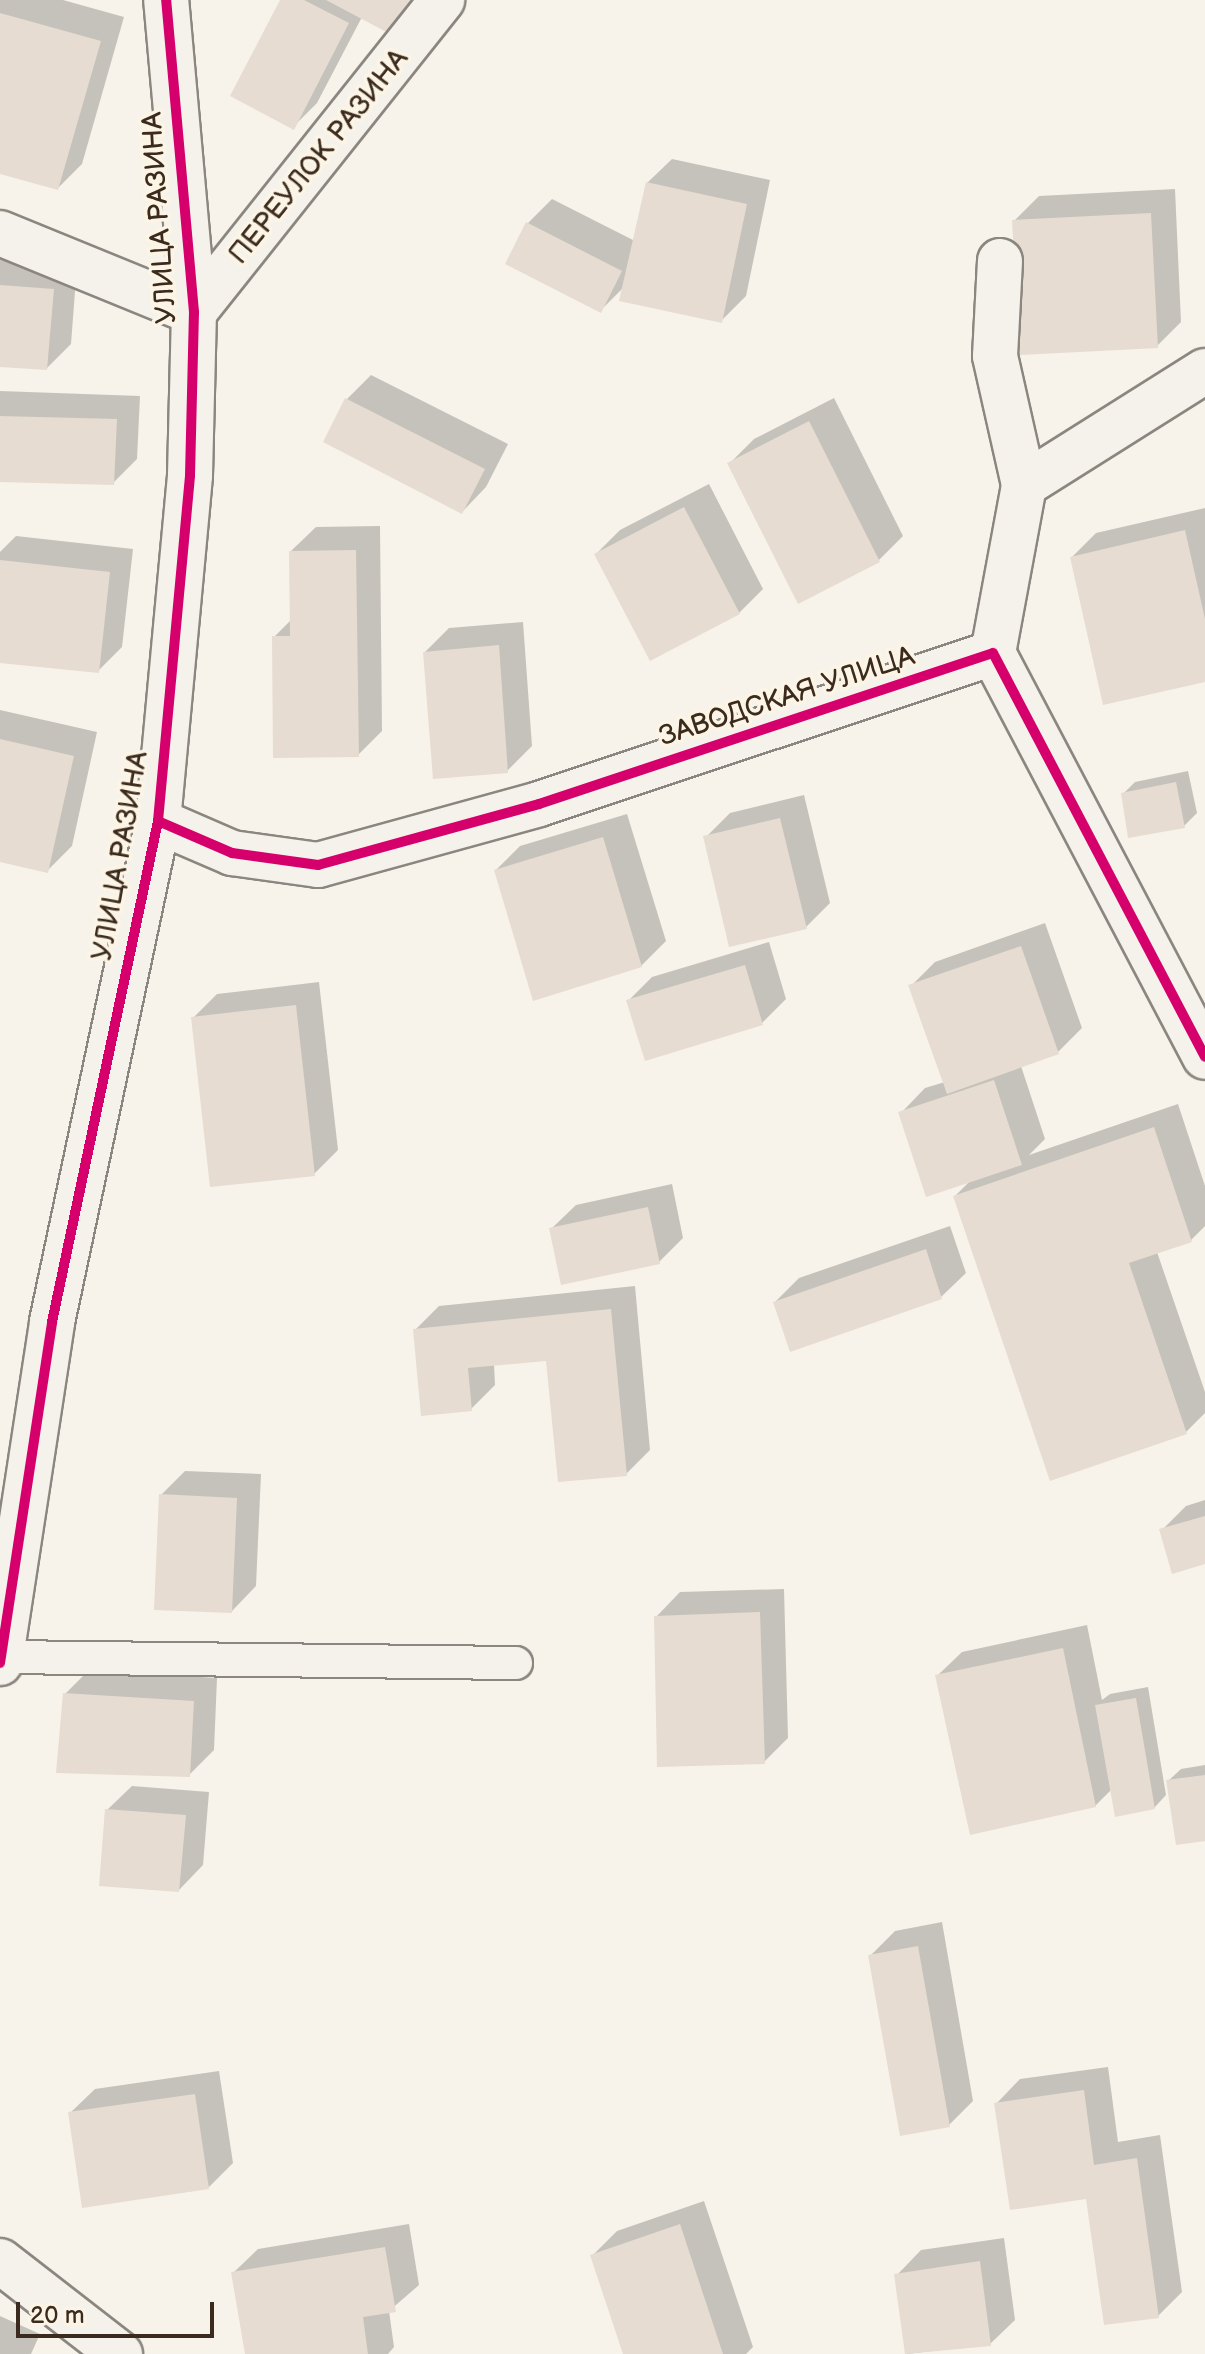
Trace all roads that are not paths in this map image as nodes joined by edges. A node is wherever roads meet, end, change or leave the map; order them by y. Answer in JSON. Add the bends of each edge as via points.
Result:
{"nodes":[{"id":1,"x":166,"y":0,"type":"edge"},
{"id":2,"x":442,"y":0,"type":"edge"},
{"id":3,"x":0,"y":233,"type":"edge"},
{"id":4,"x":1000,"y":261,"type":"dead end"},
{"id":5,"x":194,"y":312,"type":"junction"},
{"id":6,"x":1205,"y":371,"type":"edge"},
{"id":7,"x":1024,"y":485,"type":"junction"},
{"id":8,"x":993,"y":653,"type":"junction"},
{"id":9,"x":158,"y":821,"type":"junction"},
{"id":10,"x":1205,"y":1057,"type":"edge"},
{"id":11,"x":1,"y":1660,"type":"edge"},
{"id":12,"x":516,"y":1663,"type":"dead end"},
{"id":13,"x":0,"y":2261,"type":"edge"},
{"id":14,"x":120,"y":2354,"type":"edge"}],
"edges":[{"from":1,"to":5,"type":"street","name":"УЛИЦА РАЗИНА"},
{"from":2,"to":5,"type":"street","name":"ПЕРЕУЛОК РАЗИНА"},
{"from":3,"to":5,"type":"street","name":"УЛИЦА РАЗИНА"},
{"from":4,"to":7,"type":"street","via":[[995,356]]},
{"from":5,"to":9,"type":"street","name":"УЛИЦА РАЗИНА","via":[[190,475]]},
{"from":6,"to":7,"type":"street"},
{"from":7,"to":8,"type":"street"},
{"from":8,"to":9,"type":"street","name":"ЗАВОДСКАЯ УЛИЦА","via":[[539,804],[318,865],[232,853]]},
{"from":8,"to":10,"type":"street"},
{"from":9,"to":11,"type":"street","name":"УЛИЦА РАЗИНА","via":[[52,1322]]},
{"from":11,"to":12,"type":"lane"},
{"from":13,"to":14,"type":"street"}]}
